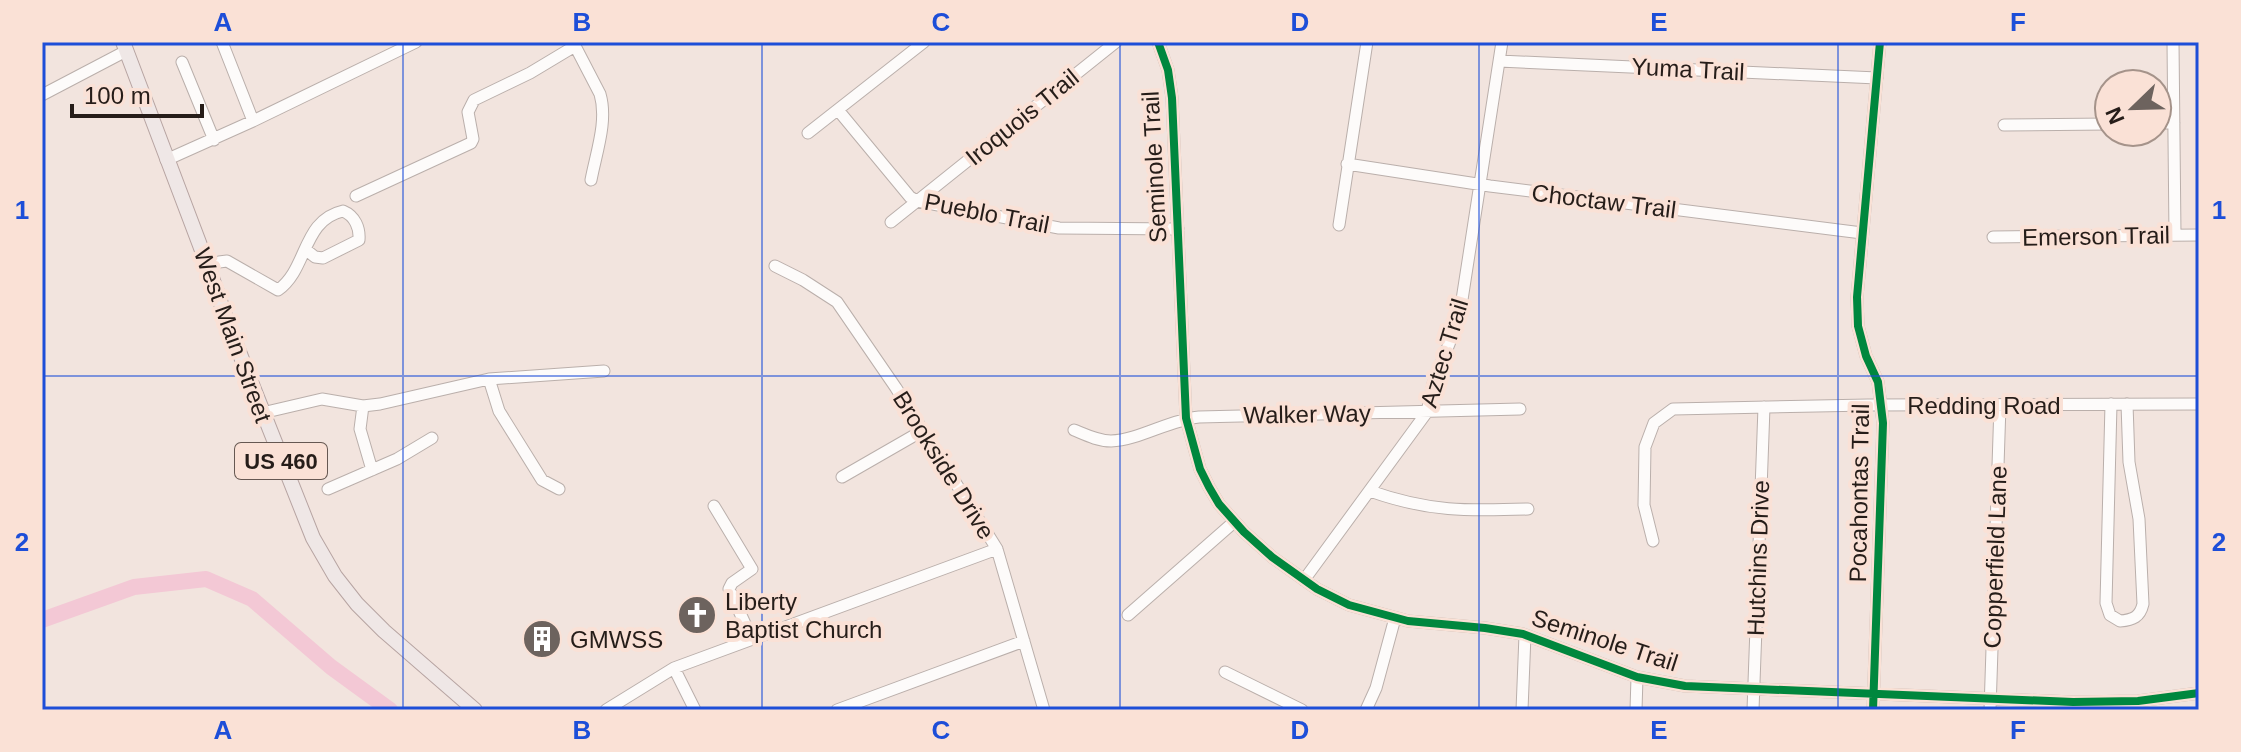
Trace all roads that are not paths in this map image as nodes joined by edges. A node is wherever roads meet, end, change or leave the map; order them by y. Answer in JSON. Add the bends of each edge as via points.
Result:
{"nodes":[{"id":1,"x":222,"y":42,"type":"edge"},
{"id":2,"x":415,"y":42,"type":"edge"},
{"id":3,"x":924,"y":42,"type":"edge"},
{"id":4,"x":1116,"y":42,"type":"edge"},
{"id":5,"x":1158,"y":42,"type":"edge"},
{"id":6,"x":1367,"y":42,"type":"edge"},
{"id":7,"x":1502,"y":42,"type":"edge"},
{"id":8,"x":1880,"y":42,"type":"edge"},
{"id":9,"x":2173,"y":42,"type":"edge"},
{"id":10,"x":574,"y":44,"type":"edge"},
{"id":11,"x":124,"y":46,"type":"edge"},
{"id":12,"x":1499,"y":61,"type":"junction"},
{"id":13,"x":182,"y":62,"type":"dead end"},
{"id":14,"x":1877,"y":78,"type":"junction"},
{"id":15,"x":42,"y":95,"type":"edge"},
{"id":16,"x":838,"y":110,"type":"junction"},
{"id":17,"x":253,"y":121,"type":"junction"},
{"id":18,"x":2174,"y":123,"type":"joint"},
{"id":19,"x":2093,"y":124,"type":"edge"},
{"id":20,"x":2004,"y":125,"type":"dead end"},
{"id":21,"x":808,"y":133,"type":"dead end"},
{"id":22,"x":214,"y":140,"type":"junction"},
{"id":23,"x":166,"y":160,"type":"junction"},
{"id":24,"x":1347,"y":164,"type":"junction"},
{"id":25,"x":591,"y":180,"type":"dead end"},
{"id":26,"x":1480,"y":185,"type":"junction"},
{"id":27,"x":356,"y":196,"type":"dead end"},
{"id":28,"x":917,"y":201,"type":"junction"},
{"id":29,"x":891,"y":222,"type":"dead end"},
{"id":30,"x":1339,"y":225,"type":"dead end"},
{"id":31,"x":1178,"y":229,"type":"junction"},
{"id":32,"x":1862,"y":233,"type":"junction"},
{"id":33,"x":2175,"y":235,"type":"junction"},
{"id":34,"x":2199,"y":235,"type":"edge"},
{"id":35,"x":1993,"y":237,"type":"dead end"},
{"id":36,"x":305,"y":249,"type":"junction"},
{"id":37,"x":775,"y":266,"type":"dead end"},
{"id":38,"x":209,"y":269,"type":"junction"},
{"id":39,"x":604,"y":371,"type":"dead end"},
{"id":40,"x":489,"y":379,"type":"junction"},
{"id":41,"x":2111,"y":404,"type":"junction"},
{"id":42,"x":2127,"y":404,"type":"junction"},
{"id":43,"x":2199,"y":404,"type":"edge"},
{"id":44,"x":1882,"y":405,"type":"junction"},
{"id":45,"x":2000,"y":405,"type":"junction"},
{"id":46,"x":363,"y":406,"type":"junction"},
{"id":47,"x":1764,"y":407,"type":"junction"},
{"id":48,"x":1520,"y":409,"type":"dead end"},
{"id":49,"x":1427,"y":412,"type":"junction"},
{"id":50,"x":262,"y":413,"type":"junction"},
{"id":51,"x":1186,"y":418,"type":"junction"},
{"id":52,"x":1074,"y":430,"type":"dead end"},
{"id":53,"x":922,"y":431,"type":"junction"},
{"id":54,"x":432,"y":438,"type":"dead end"},
{"id":55,"x":2110,"y":454,"type":"junction"},
{"id":56,"x":2129,"y":455,"type":"junction"},
{"id":57,"x":372,"y":470,"type":"junction"},
{"id":58,"x":842,"y":477,"type":"dead end"},
{"id":59,"x":328,"y":489,"type":"dead end"},
{"id":60,"x":559,"y":489,"type":"dead end"},
{"id":61,"x":1370,"y":491,"type":"junction"},
{"id":62,"x":714,"y":506,"type":"dead end"},
{"id":63,"x":1528,"y":509,"type":"dead end"},
{"id":64,"x":1234,"y":522,"type":"junction"},
{"id":65,"x":1653,"y":541,"type":"dead end"},
{"id":66,"x":997,"y":549,"type":"junction"},
{"id":67,"x":1304,"y":580,"type":"junction"},
{"id":68,"x":1128,"y":615,"type":"dead end"},
{"id":69,"x":1395,"y":618,"type":"junction"},
{"id":70,"x":1525,"y":635,"type":"junction"},
{"id":71,"x":752,"y":639,"type":"junction"},
{"id":72,"x":1024,"y":641,"type":"junction"},
{"id":73,"x":674,"y":668,"type":"junction"},
{"id":74,"x":1225,"y":672,"type":"dead end"},
{"id":75,"x":1637,"y":677,"type":"junction"},
{"id":76,"x":1754,"y":689,"type":"junction"},
{"id":77,"x":1873,"y":694,"type":"junction"},
{"id":78,"x":2199,"y":694,"type":"edge"},
{"id":79,"x":1990,"y":704,"type":"edge"},
{"id":80,"x":2149,"y":705,"type":"edge"},
{"id":81,"x":2092,"y":706,"type":"edge"},
{"id":82,"x":475,"y":710,"type":"edge"},
{"id":83,"x":606,"y":710,"type":"edge"},
{"id":84,"x":695,"y":710,"type":"edge"},
{"id":85,"x":837,"y":710,"type":"edge"},
{"id":86,"x":1044,"y":710,"type":"edge"},
{"id":87,"x":1302,"y":710,"type":"edge"},
{"id":88,"x":1366,"y":710,"type":"edge"},
{"id":89,"x":1522,"y":710,"type":"edge"},
{"id":90,"x":1636,"y":710,"type":"edge"},
{"id":91,"x":1753,"y":710,"type":"edge"},
{"id":92,"x":1873,"y":710,"type":"edge"}],
"edges":[{"from":1,"to":17,"type":"street"},
{"from":2,"to":17,"type":"street"},
{"from":3,"to":16,"type":"street"},
{"from":4,"to":28,"type":"street","name":"Iroquois Trail"},
{"from":5,"to":31,"type":"street","name":"Seminole Trail","via":[[1172,98]]},
{"from":6,"to":24,"type":"street"},
{"from":7,"to":12,"type":"street","name":"Aztec Trail"},
{"from":8,"to":14,"type":"street","name":"Pocahontas Trail"},
{"from":9,"to":18,"type":"street"},
{"from":10,"to":25,"type":"street","via":[[603,103]]},
{"from":10,"to":27,"type":"street","via":[[474,100],[468,112],[471,143]]},
{"from":11,"to":15,"type":"street"},
{"from":11,"to":23,"type":"main road","name":"West Main Street","number":"US 460"},
{"from":12,"to":14,"type":"street","name":"Yuma Trail"},
{"from":12,"to":26,"type":"street","name":"Aztec Trail"},
{"from":13,"to":22,"type":"street"},
{"from":14,"to":32,"type":"street","name":"Pocahontas Trail"},
{"from":16,"to":21,"type":"street"},
{"from":16,"to":28,"type":"street","name":"Pueblo Trail"},
{"from":17,"to":22,"type":"street"},
{"from":18,"to":33,"type":"street"},
{"from":19,"to":20,"type":"street"},
{"from":22,"to":23,"type":"street"},
{"from":23,"to":38,"type":"main road","name":"West Main Street","number":"US 460"},
{"from":24,"to":26,"type":"street","name":"Choctaw Trail"},
{"from":24,"to":30,"type":"street"},
{"from":26,"to":32,"type":"street","name":"Choctaw Trail"},
{"from":26,"to":49,"type":"street","name":"Aztec Trail","via":[[1459,319]]},
{"from":28,"to":29,"type":"street","name":"Iroquois Trail"},
{"from":28,"to":31,"type":"street","name":"Pueblo Trail","via":[[1059,228]]},
{"from":31,"to":51,"type":"street","name":"Seminole Trail"},
{"from":32,"to":44,"type":"street","name":"Pocahontas Trail","via":[[1857,316]]},
{"from":33,"to":34,"type":"street","name":"Emerson Trail"},
{"from":33,"to":35,"type":"street","name":"Emerson Trail"},
{"from":36,"to":36,"type":"street","via":[[316,227],[334,213],[350,214],[360,231],[359,240],[323,258]]},
{"from":36,"to":38,"type":"street","via":[[287,284],[278,290],[227,261]]},
{"from":37,"to":53,"type":"street","name":"Brookside Drive","via":[[837,302]]},
{"from":38,"to":50,"type":"main road","name":"West Main Street","number":"US 460"},
{"from":39,"to":40,"type":"street"},
{"from":40,"to":46,"type":"street"},
{"from":40,"to":60,"type":"street","via":[[499,411],[542,480]]},
{"from":41,"to":42,"type":"street","name":"Redding Road"},
{"from":41,"to":45,"type":"street","name":"Redding Road"},
{"from":41,"to":55,"type":"street"},
{"from":42,"to":43,"type":"street","name":"Redding Road"},
{"from":42,"to":56,"type":"street"},
{"from":44,"to":45,"type":"street","name":"Redding Road"},
{"from":44,"to":47,"type":"street","name":"Redding Road"},
{"from":44,"to":77,"type":"street","name":"Pocahontas Trail"},
{"from":45,"to":79,"type":"street","name":"Copperfield Lane"},
{"from":46,"to":50,"type":"street","via":[[322,399]]},
{"from":46,"to":57,"type":"street","via":[[360,429]]},
{"from":47,"to":65,"type":"street","name":"Redding Road","via":[[1673,409],[1654,423],[1645,447],[1644,505]]},
{"from":47,"to":76,"type":"street","name":"Hutchins Drive"},
{"from":48,"to":49,"type":"street","name":"Walker Way"},
{"from":49,"to":51,"type":"street","name":"Walker Way"},
{"from":49,"to":61,"type":"street","name":"Aztec Trail"},
{"from":50,"to":82,"type":"main road","name":"West Main Street","number":"US 460","via":[[313,538],[344,588],[384,631]]},
{"from":51,"to":52,"type":"street","name":"Walker Way","via":[[1117,440]]},
{"from":51,"to":64,"type":"street","name":"Seminole Trail","via":[[1200,469]]},
{"from":53,"to":58,"type":"street"},
{"from":53,"to":66,"type":"street","name":"Brookside Drive"},
{"from":54,"to":57,"type":"street"},
{"from":55,"to":56,"type":"street"},
{"from":55,"to":56,"type":"street","via":[[2106,603],[2110,615],[2120,621],[2133,619],[2143,604]]},
{"from":57,"to":59,"type":"street"},
{"from":61,"to":63,"type":"street","via":[[1431,508]]},
{"from":61,"to":67,"type":"street","name":"Aztec Trail"},
{"from":62,"to":71,"type":"street","via":[[752,569],[729,589]]},
{"from":64,"to":67,"type":"street","name":"Seminole Trail"},
{"from":64,"to":68,"type":"street"},
{"from":66,"to":71,"type":"street"},
{"from":66,"to":72,"type":"street","name":"Brookside Drive"},
{"from":67,"to":69,"type":"street","name":"Seminole Trail","via":[[1349,605]]},
{"from":69,"to":70,"type":"street","name":"Seminole Trail"},
{"from":69,"to":88,"type":"street"},
{"from":70,"to":75,"type":"street","name":"Seminole Trail"},
{"from":70,"to":89,"type":"street"},
{"from":71,"to":73,"type":"street"},
{"from":72,"to":85,"type":"street"},
{"from":72,"to":86,"type":"street","name":"Brookside Drive"},
{"from":73,"to":83,"type":"street"},
{"from":73,"to":84,"type":"street"},
{"from":74,"to":87,"type":"street"},
{"from":75,"to":76,"type":"street","name":"Seminole Trail","via":[[1685,686]]},
{"from":75,"to":90,"type":"street"},
{"from":76,"to":77,"type":"street","name":"Seminole Trail"},
{"from":76,"to":91,"type":"street","name":"Hutchins Drive"},
{"from":77,"to":79,"type":"street","name":"Seminole Trail"},
{"from":77,"to":92,"type":"street","name":"Pocahontas Trail"},
{"from":78,"to":80,"type":"street","name":"Seminole Trail"},
{"from":79,"to":81,"type":"street","name":"Seminole Trail"},
{"from":80,"to":81,"type":"street","name":"Seminole Trail"}]}
